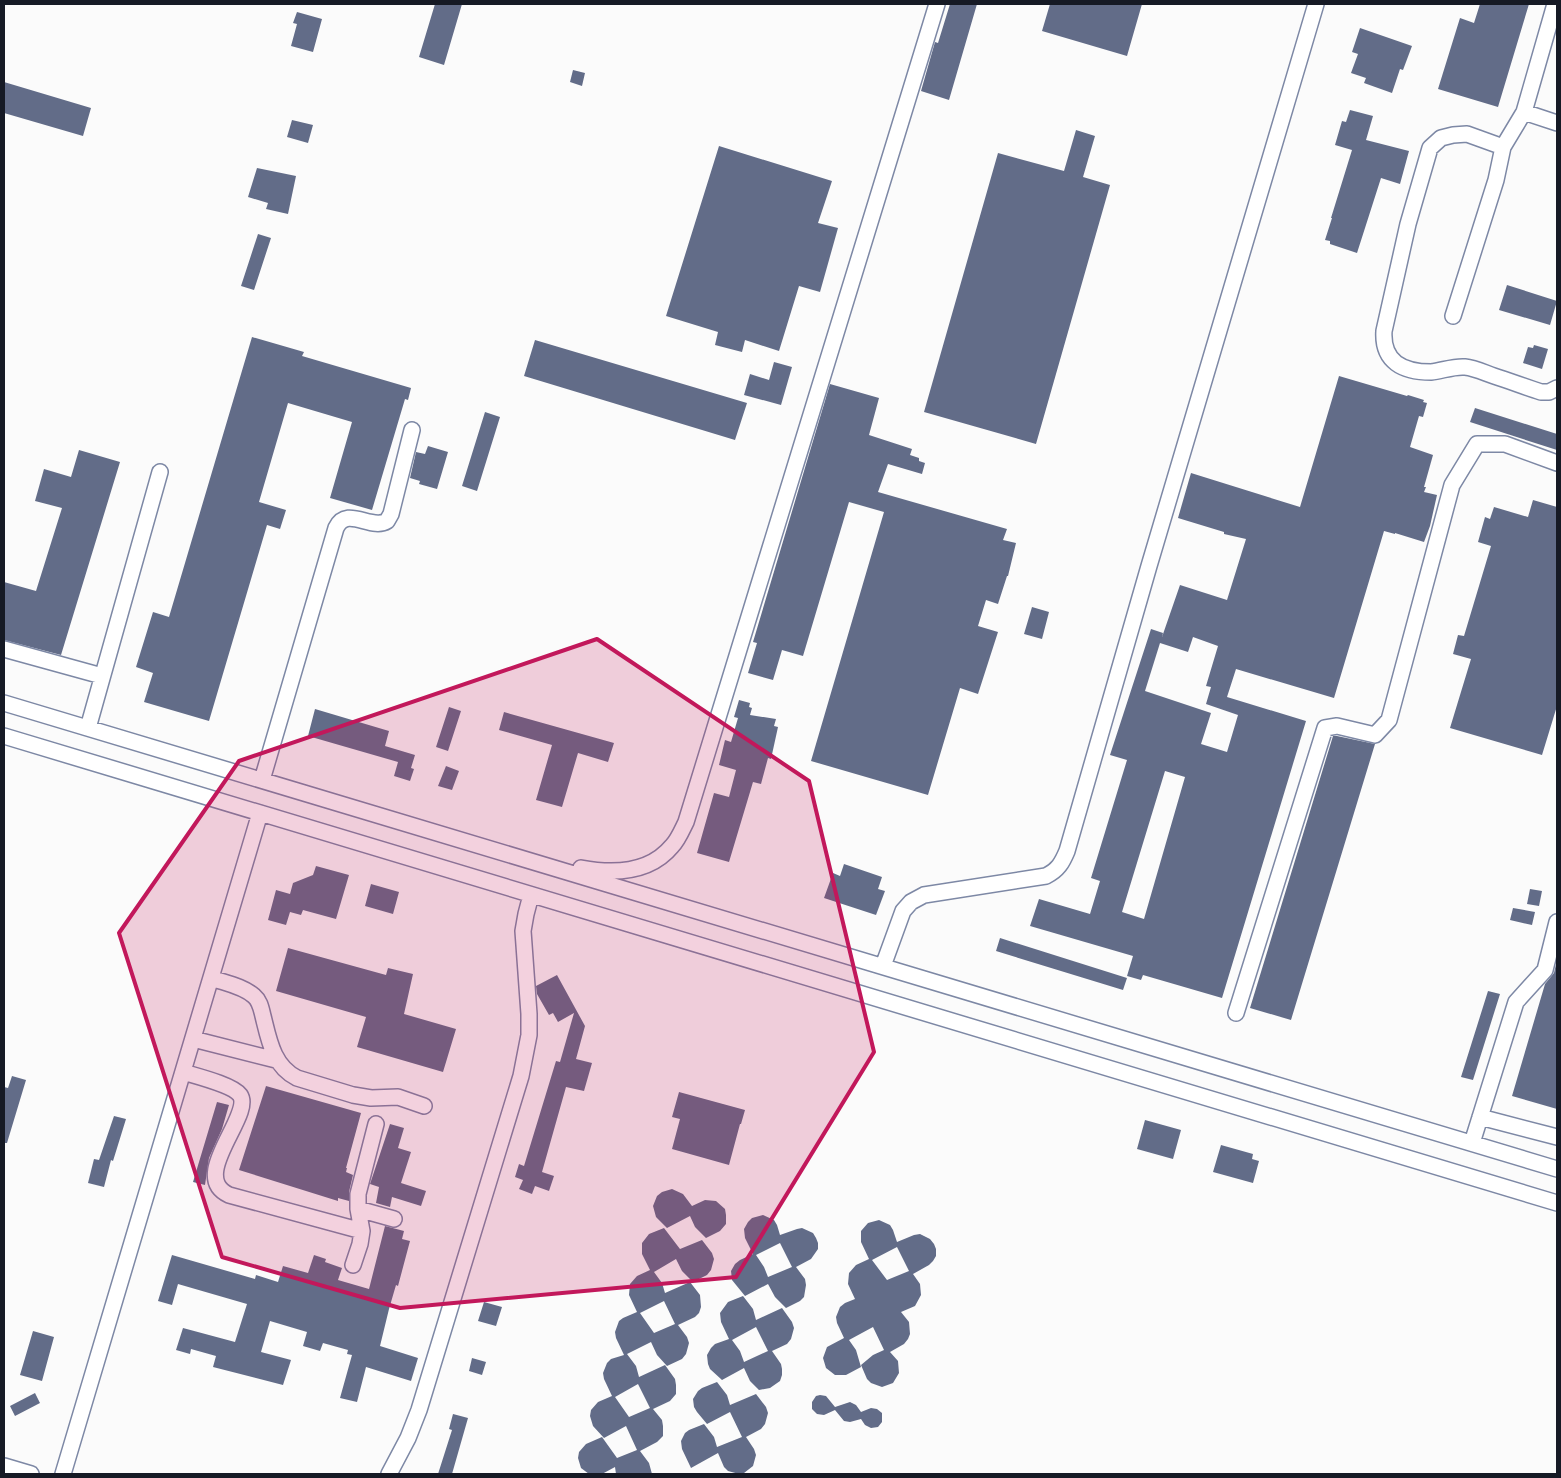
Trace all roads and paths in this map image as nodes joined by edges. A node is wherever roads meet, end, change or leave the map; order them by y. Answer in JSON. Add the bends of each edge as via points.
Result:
{"nodes":[{"id":1,"x":937,"y":4,"type":"edge"},
{"id":2,"x":1316,"y":4,"type":"edge"},
{"id":3,"x":1555,"y":4,"type":"edge"},
{"id":4,"x":1524,"y":112,"type":"junction"},
{"id":5,"x":1557,"y":123,"type":"edge"},
{"id":6,"x":1504,"y":147,"type":"junction"},
{"id":7,"x":1453,"y":316,"type":"dead end"},
{"id":8,"x":1557,"y":388,"type":"edge"},
{"id":9,"x":412,"y":430,"type":"dead end"},
{"id":10,"x":1557,"y":463,"type":"edge"},
{"id":11,"x":160,"y":472,"type":"dead end"},
{"id":12,"x":4,"y":649,"type":"edge"},
{"id":13,"x":102,"y":676,"type":"junction"},
{"id":14,"x":4,"y":703,"type":"edge"},
{"id":15,"x":88,"y":728,"type":"junction"},
{"id":16,"x":4,"y":736,"type":"edge"},
{"id":17,"x":262,"y":780,"type":"junction"},
{"id":18,"x":260,"y":813,"type":"junction"},
{"id":19,"x":510,"y":854,"type":"junction"},
{"id":20,"x":531,"y":895,"type":"junction"},
{"id":21,"x":1557,"y":922,"type":"edge"},
{"id":22,"x":883,"y":966,"type":"junction"},
{"id":23,"x":211,"y":978,"type":"junction"},
{"id":24,"x":1236,"y":1013,"type":"dead end"},
{"id":25,"x":193,"y":1039,"type":"junction"},
{"id":26,"x":276,"y":1060,"type":"junction"},
{"id":27,"x":183,"y":1072,"type":"junction"},
{"id":28,"x":424,"y":1106,"type":"dead end"},
{"id":29,"x":1480,"y":1117,"type":"junction"},
{"id":30,"x":376,"y":1124,"type":"dead end"},
{"id":31,"x":1557,"y":1137,"type":"edge"},
{"id":32,"x":1472,"y":1143,"type":"junction"},
{"id":33,"x":1557,"y":1169,"type":"edge"},
{"id":34,"x":1557,"y":1203,"type":"edge"},
{"id":35,"x":358,"y":1209,"type":"junction"},
{"id":36,"x":394,"y":1219,"type":"dead end"},
{"id":37,"x":362,"y":1231,"type":"junction"},
{"id":38,"x":353,"y":1265,"type":"dead end"},
{"id":39,"x":4,"y":1466,"type":"edge"},
{"id":40,"x":31,"y":1474,"type":"edge"},
{"id":41,"x":63,"y":1474,"type":"edge"},
{"id":42,"x":389,"y":1474,"type":"edge"}],
"edges":[{"from":1,"to":19,"type":"street","via":[[686,822],[673,846],[658,860],[638,870],[590,870]]},
{"from":2,"to":22,"type":"street","via":[[1062,864],[1046,876],[924,895],[910,902],[903,911]]},
{"from":3,"to":4,"type":"street"},
{"from":4,"to":5,"type":"street"},
{"from":4,"to":6,"type":"street"},
{"from":6,"to":7,"type":"street"},
{"from":6,"to":8,"type":"street","via":[[1467,134],[1441,138],[1430,148],[1408,224],[1383,342],[1387,354],[1398,366],[1414,371],[1464,367],[1541,392]]},
{"from":9,"to":17,"type":"street","via":[[387,521],[379,524],[350,518],[341,521],[336,528]]},
{"from":10,"to":24,"type":"street","via":[[1505,444],[1477,444],[1452,485],[1389,720],[1375,735],[1337,726],[1325,728]]},
{"from":11,"to":13,"type":"street"},
{"from":12,"to":13,"type":"street"},
{"from":13,"to":15,"type":"street"},
{"from":14,"to":15,"type":"street"},
{"from":15,"to":17,"type":"street"},
{"from":16,"to":18,"type":"street"},
{"from":17,"to":19,"type":"street"},
{"from":18,"to":20,"type":"street"},
{"from":18,"to":23,"type":"street"},
{"from":19,"to":22,"type":"street"},
{"from":20,"to":34,"type":"street"},
{"from":20,"to":42,"type":"street","via":[[523,931],[529,1035],[521,1076],[419,1410]]},
{"from":21,"to":29,"type":"street","via":[[1545,970],[1516,1002]]},
{"from":22,"to":32,"type":"street"},
{"from":23,"to":25,"type":"street"},
{"from":23,"to":26,"type":"street","via":[[255,997],[261,1007]]},
{"from":25,"to":26,"type":"street"},
{"from":25,"to":27,"type":"street"},
{"from":26,"to":28,"type":"street","via":[[290,1075],[316,1084],[371,1098],[398,1097]]},
{"from":27,"to":37,"type":"street","via":[[230,1088],[242,1098],[241,1109],[215,1170],[215,1181],[220,1190]]},
{"from":27,"to":41,"type":"street"},
{"from":29,"to":31,"type":"street"},
{"from":29,"to":32,"type":"street"},
{"from":30,"to":35,"type":"street","via":[[358,1194]]},
{"from":32,"to":33,"type":"street"},
{"from":35,"to":36,"type":"street"},
{"from":35,"to":37,"type":"street"},
{"from":37,"to":38,"type":"street"},
{"from":39,"to":40,"type":"street"}]}
